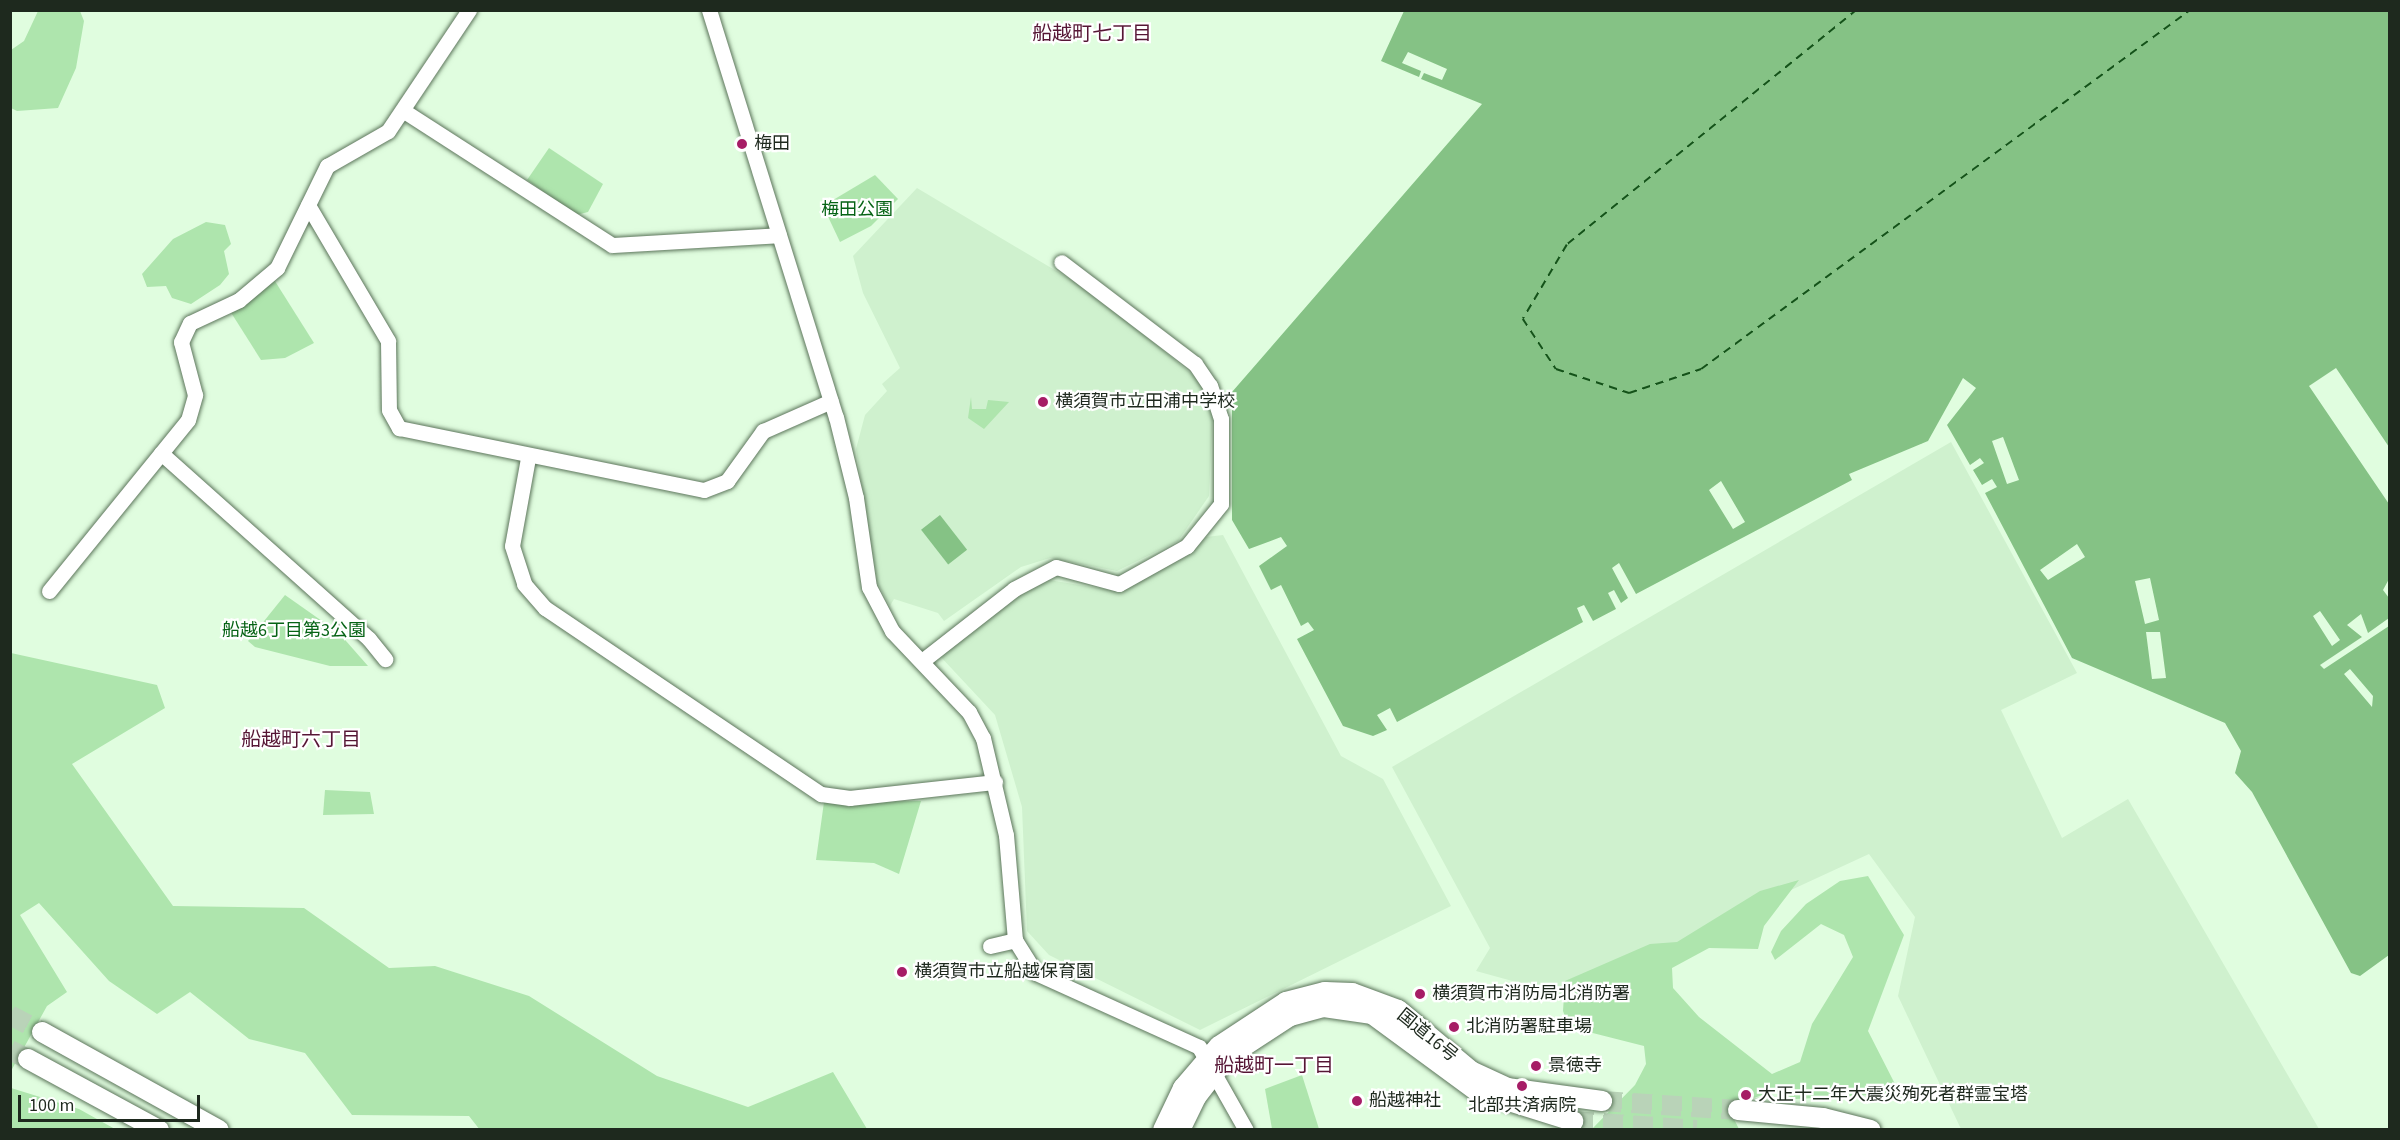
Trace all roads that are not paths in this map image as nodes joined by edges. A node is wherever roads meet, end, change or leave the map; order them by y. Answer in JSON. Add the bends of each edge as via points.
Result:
{"nodes":[{"id":1,"x":469,"y":10,"type":"edge"},
{"id":2,"x":709,"y":10,"type":"edge"},
{"id":3,"x":404,"y":111,"type":"junction"},
{"id":4,"x":308,"y":205,"type":"junction"},
{"id":5,"x":779,"y":235,"type":"junction"},
{"id":6,"x":1060,"y":262,"type":"dead end"},
{"id":7,"x":831,"y":402,"type":"junction"},
{"id":8,"x":161,"y":453,"type":"junction"},
{"id":9,"x":528,"y":458,"type":"junction"},
{"id":10,"x":49,"y":591,"type":"dead end"},
{"id":11,"x":385,"y":659,"type":"dead end"},
{"id":12,"x":922,"y":661,"type":"junction"},
{"id":13,"x":995,"y":782,"type":"junction"},
{"id":14,"x":1015,"y":940,"type":"junction"},
{"id":15,"x":990,"y":946,"type":"dead end"},
{"id":16,"x":42,"y":1032,"type":"tunnel mouth"},
{"id":17,"x":28,"y":1059,"type":"tunnel mouth"},
{"id":18,"x":1208,"y":1067,"type":"junction"},
{"id":19,"x":110,"y":1069,"type":"junction"},
{"id":20,"x":137,"y":1084,"type":"junction"},
{"id":21,"x":99,"y":1098,"type":"junction"},
{"id":22,"x":1602,"y":1101,"type":"tunnel mouth"},
{"id":23,"x":1738,"y":1110,"type":"tunnel mouth"},
{"id":24,"x":127,"y":1113,"type":"junction"},
{"id":25,"x":1573,"y":1121,"type":"tunnel mouth"},
{"id":26,"x":1807,"y":1123,"type":"edge"},
{"id":27,"x":159,"y":1130,"type":"edge"},
{"id":28,"x":219,"y":1130,"type":"edge"},
{"id":29,"x":1163,"y":1130,"type":"edge"},
{"id":30,"x":1180,"y":1130,"type":"edge"},
{"id":31,"x":1246,"y":1130,"type":"edge"},
{"id":32,"x":1871,"y":1130,"type":"edge"}],
"edges":[{"from":1,"to":3,"type":"street"},
{"from":2,"to":5,"type":"street"},
{"from":3,"to":4,"type":"street","via":[[388,131],[327,166]]},
{"from":3,"to":5,"type":"street","via":[[612,245]]},
{"from":4,"to":8,"type":"street","via":[[277,268],[239,300],[190,323],[181,342],[194,408]]},
{"from":4,"to":9,"type":"street","via":[[388,341],[393,422]]},
{"from":5,"to":7,"type":"street"},
{"from":6,"to":12,"type":"street","via":[[1195,364],[1210,387],[1221,419],[1221,504],[1187,546],[1119,584],[1056,567],[1014,589]]},
{"from":7,"to":9,"type":"street","via":[[763,431],[727,481],[704,490]]},
{"from":7,"to":12,"type":"street","via":[[856,498],[869,587],[892,631]]},
{"from":8,"to":10,"type":"street"},
{"from":8,"to":11,"type":"street","via":[[369,639]]},
{"from":9,"to":13,"type":"street","via":[[512,546],[524,584],[545,608],[821,794],[850,798]]},
{"from":12,"to":13,"type":"street","via":[[969,712]]},
{"from":13,"to":14,"type":"street"},
{"from":14,"to":15,"type":"street"},
{"from":14,"to":18,"type":"street","via":[[1036,974],[1199,1047]]},
{"from":16,"to":19,"type":"highway"},
{"from":17,"to":21,"type":"highway"},
{"from":18,"to":22,"type":"highway","name":"国道16号","via":[[1231,1036],[1286,1002],[1324,992],[1352,993],[1398,1010],[1485,1079],[1521,1091]]},
{"from":18,"to":25,"type":"highway","name":"国道16号","via":[[1290,1016],[1348,1008],[1388,1023],[1477,1091]]},
{"from":18,"to":29,"type":"highway","name":"国道16号"},
{"from":18,"to":30,"type":"highway","name":"国道16号"},
{"from":18,"to":31,"type":"street"},
{"from":19,"to":20,"type":"highway"},
{"from":19,"to":21,"type":"highway","via":[[116,1084]]},
{"from":20,"to":24,"type":"highway","via":[[123,1097]]},
{"from":20,"to":28,"type":"highway"},
{"from":21,"to":24,"type":"highway"},
{"from":23,"to":26,"type":"highway"},
{"from":24,"to":27,"type":"highway"},
{"from":26,"to":32,"type":"highway"}]}
